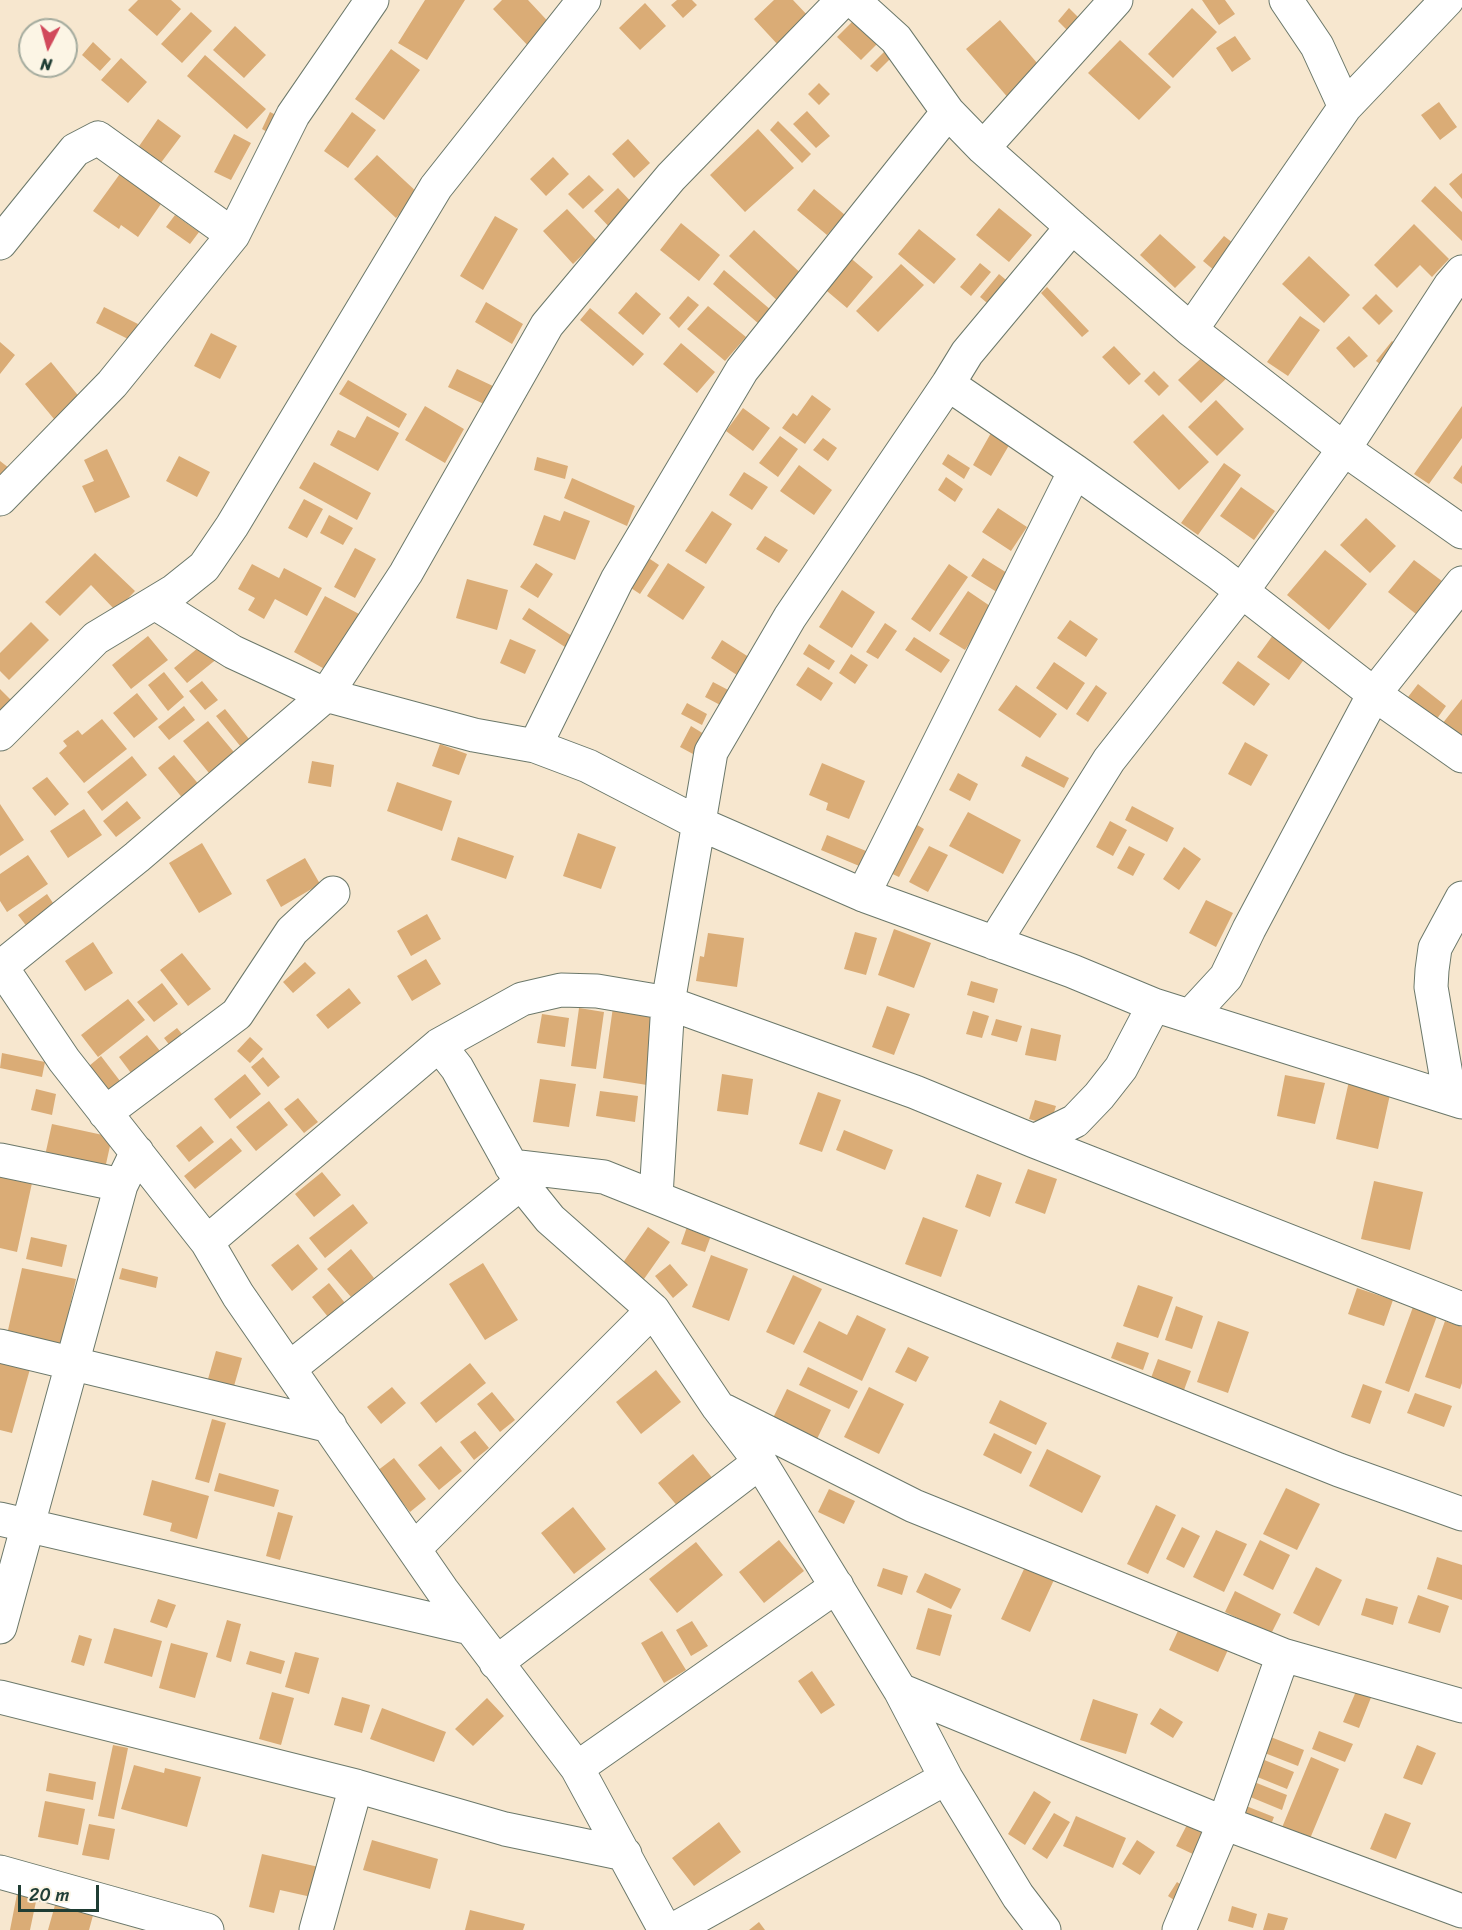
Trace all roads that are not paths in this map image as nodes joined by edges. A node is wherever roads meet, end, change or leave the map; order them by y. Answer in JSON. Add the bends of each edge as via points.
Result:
{"nodes":[{"id":1,"x":372,"y":0,"type":"edge"},
{"id":2,"x":584,"y":0,"type":"edge"},
{"id":3,"x":843,"y":0,"type":"edge"},
{"id":4,"x":853,"y":0,"type":"edge"},
{"id":5,"x":1116,"y":0,"type":"edge"},
{"id":6,"x":1286,"y":0,"type":"edge"},
{"id":7,"x":1447,"y":0,"type":"edge"},
{"id":8,"x":1345,"y":107,"type":"junction"},
{"id":9,"x":948,"y":111,"type":"junction"},
{"id":10,"x":983,"y":148,"type":"junction"},
{"id":11,"x":1072,"y":227,"type":"junction"},
{"id":12,"x":233,"y":236,"type":"junction"},
{"id":13,"x":0,"y":243,"type":"edge"},
{"id":14,"x":1462,"y":272,"type":"edge"},
{"id":15,"x":1191,"y":330,"type":"junction"},
{"id":16,"x":948,"y":384,"type":"junction"},
{"id":17,"x":1344,"y":449,"type":"junction"},
{"id":18,"x":1075,"y":471,"type":"junction"},
{"id":19,"x":0,"y":499,"type":"edge"},
{"id":20,"x":1462,"y":532,"type":"edge"},
{"id":21,"x":1462,"y":583,"type":"edge"},
{"id":22,"x":1242,"y":591,"type":"junction"},
{"id":23,"x":155,"y":603,"type":"junction"},
{"id":24,"x":1374,"y":694,"type":"junction"},
{"id":25,"x":326,"y":695,"type":"junction"},
{"id":26,"x":0,"y":734,"type":"edge"},
{"id":27,"x":535,"y":746,"type":"junction"},
{"id":28,"x":1462,"y":756,"type":"edge"},
{"id":29,"x":698,"y":823,"type":"junction"},
{"id":30,"x":333,"y":893,"type":"dead end"},
{"id":31,"x":863,"y":895,"type":"junction"},
{"id":32,"x":1462,"y":898,"type":"edge"},
{"id":33,"x":994,"y":943,"type":"junction"},
{"id":34,"x":3,"y":971,"type":"edge"},
{"id":35,"x":668,"y":1003,"type":"junction"},
{"id":36,"x":1154,"y":1005,"type":"junction"},
{"id":37,"x":1190,"y":1016,"type":"junction"},
{"id":38,"x":439,"y":1045,"type":"junction"},
{"id":39,"x":1456,"y":1100,"type":"edge"},
{"id":40,"x":105,"y":1113,"type":"junction"},
{"id":41,"x":1034,"y":1141,"type":"junction"},
{"id":42,"x":136,"y":1152,"type":"junction"},
{"id":43,"x":0,"y":1160,"type":"edge"},
{"id":44,"x":516,"y":1175,"type":"junction"},
{"id":45,"x":121,"y":1185,"type":"junction"},
{"id":46,"x":656,"y":1196,"type":"junction"},
{"id":47,"x":207,"y":1242,"type":"junction"},
{"id":48,"x":1462,"y":1309,"type":"edge"},
{"id":49,"x":653,"y":1310,"type":"junction"},
{"id":50,"x":0,"y":1346,"type":"edge"},
{"id":51,"x":71,"y":1364,"type":"junction"},
{"id":52,"x":290,"y":1368,"type":"junction"},
{"id":53,"x":718,"y":1407,"type":"junction"},
{"id":54,"x":330,"y":1426,"type":"junction"},
{"id":55,"x":760,"y":1462,"type":"junction"},
{"id":56,"x":1462,"y":1514,"type":"edge"},
{"id":57,"x":14,"y":1522,"type":"edge"},
{"id":58,"x":414,"y":1549,"type":"junction"},
{"id":59,"x":837,"y":1586,"type":"junction"},
{"id":60,"x":0,"y":1627,"type":"edge"},
{"id":61,"x":470,"y":1628,"type":"junction"},
{"id":62,"x":1283,"y":1655,"type":"junction"},
{"id":63,"x":496,"y":1663,"type":"junction"},
{"id":64,"x":900,"y":1689,"type":"junction"},
{"id":65,"x":0,"y":1697,"type":"edge"},
{"id":66,"x":1462,"y":1706,"type":"edge"},
{"id":67,"x":577,"y":1767,"type":"junction"},
{"id":68,"x":946,"y":1778,"type":"junction"},
{"id":69,"x":356,"y":1786,"type":"junction"},
{"id":70,"x":1224,"y":1823,"type":"junction"},
{"id":71,"x":625,"y":1854,"type":"junction"},
{"id":72,"x":0,"y":1872,"type":"edge"},
{"id":73,"x":1462,"y":1911,"type":"edge"},
{"id":74,"x":207,"y":1930,"type":"edge"},
{"id":75,"x":316,"y":1930,"type":"edge"},
{"id":76,"x":665,"y":1930,"type":"edge"},
{"id":77,"x":673,"y":1930,"type":"edge"},
{"id":78,"x":1044,"y":1930,"type":"edge"},
{"id":79,"x":1179,"y":1930,"type":"edge"}],
"edges":[{"from":1,"to":12,"type":"street","via":[[293,115]]},
{"from":2,"to":23,"type":"street","via":[[436,187],[204,567]]},
{"from":3,"to":25,"type":"street","via":[[671,177],[547,325],[406,573]]},
{"from":4,"to":9,"type":"street","via":[[896,39]]},
{"from":5,"to":10,"type":"street"},
{"from":6,"to":8,"type":"street","via":[[1317,46]]},
{"from":7,"to":8,"type":"street"},
{"from":8,"to":15,"type":"street"},
{"from":9,"to":10,"type":"street"},
{"from":9,"to":27,"type":"street","via":[[742,370],[617,580]]},
{"from":10,"to":11,"type":"street"},
{"from":11,"to":15,"type":"street"},
{"from":11,"to":16,"type":"street","via":[[967,353]]},
{"from":12,"to":13,"type":"street","via":[[98,138],[75,150]]},
{"from":12,"to":19,"type":"street","via":[[112,384]]},
{"from":14,"to":17,"type":"street"},
{"from":15,"to":17,"type":"street"},
{"from":16,"to":18,"type":"street"},
{"from":16,"to":29,"type":"street","via":[[790,617],[711,752]]},
{"from":17,"to":20,"type":"street"},
{"from":17,"to":22,"type":"street"},
{"from":18,"to":22,"type":"street"},
{"from":18,"to":31,"type":"street"},
{"from":21,"to":24,"type":"street"},
{"from":22,"to":24,"type":"street"},
{"from":22,"to":33,"type":"street","via":[[1109,760]]},
{"from":23,"to":25,"type":"street","via":[[233,652]]},
{"from":23,"to":26,"type":"street","via":[[96,638]]},
{"from":24,"to":28,"type":"street"},
{"from":24,"to":37,"type":"street","via":[[1226,977]]},
{"from":25,"to":27,"type":"street","via":[[474,735]]},
{"from":25,"to":34,"type":"street"},
{"from":27,"to":29,"type":"street","via":[[588,766]]},
{"from":29,"to":31,"type":"street"},
{"from":29,"to":35,"type":"street"},
{"from":30,"to":40,"type":"street","via":[[292,931],[237,1014]]},
{"from":31,"to":33,"type":"street"},
{"from":32,"to":39,"type":"street","via":[[1435,948],[1431,987]]},
{"from":33,"to":36,"type":"street"},
{"from":34,"to":40,"type":"street"},
{"from":35,"to":38,"type":"street","via":[[597,991],[561,990],[522,999]]},
{"from":35,"to":41,"type":"street","via":[[915,1092]]},
{"from":35,"to":46,"type":"street"},
{"from":36,"to":37,"type":"street"},
{"from":36,"to":41,"type":"street","via":[[1121,1068],[1099,1096],[1075,1120]]},
{"from":37,"to":39,"type":"street"},
{"from":38,"to":44,"type":"street","via":[[457,1068]]},
{"from":38,"to":47,"type":"street"},
{"from":40,"to":42,"type":"street"},
{"from":41,"to":48,"type":"street"},
{"from":42,"to":45,"type":"street"},
{"from":42,"to":47,"type":"street"},
{"from":43,"to":45,"type":"street"},
{"from":44,"to":46,"type":"street","via":[[604,1177]]},
{"from":44,"to":49,"type":"street","via":[[550,1220]]},
{"from":44,"to":52,"type":"street"},
{"from":45,"to":51,"type":"street"},
{"from":46,"to":56,"type":"street","via":[[1339,1470]]},
{"from":47,"to":52,"type":"street","via":[[238,1296]]},
{"from":49,"to":53,"type":"street"},
{"from":49,"to":58,"type":"street"},
{"from":50,"to":51,"type":"street"},
{"from":51,"to":54,"type":"street"},
{"from":51,"to":57,"type":"street"},
{"from":52,"to":54,"type":"street"},
{"from":53,"to":55,"type":"street"},
{"from":53,"to":62,"type":"street","via":[[914,1506]]},
{"from":54,"to":58,"type":"street"},
{"from":55,"to":59,"type":"street"},
{"from":55,"to":63,"type":"street"},
{"from":57,"to":60,"type":"street"},
{"from":57,"to":61,"type":"street"},
{"from":58,"to":61,"type":"street"},
{"from":59,"to":64,"type":"street"},
{"from":59,"to":67,"type":"street"},
{"from":61,"to":63,"type":"street"},
{"from":62,"to":66,"type":"street"},
{"from":62,"to":70,"type":"street"},
{"from":63,"to":67,"type":"street"},
{"from":64,"to":68,"type":"street"},
{"from":64,"to":70,"type":"street"},
{"from":65,"to":69,"type":"street"},
{"from":67,"to":71,"type":"street"},
{"from":68,"to":77,"type":"street"},
{"from":68,"to":78,"type":"street","via":[[1018,1896]]},
{"from":69,"to":71,"type":"street","via":[[504,1829]]},
{"from":69,"to":75,"type":"street"},
{"from":70,"to":73,"type":"street"},
{"from":70,"to":79,"type":"street"},
{"from":71,"to":76,"type":"street"},
{"from":72,"to":74,"type":"street"}]}
